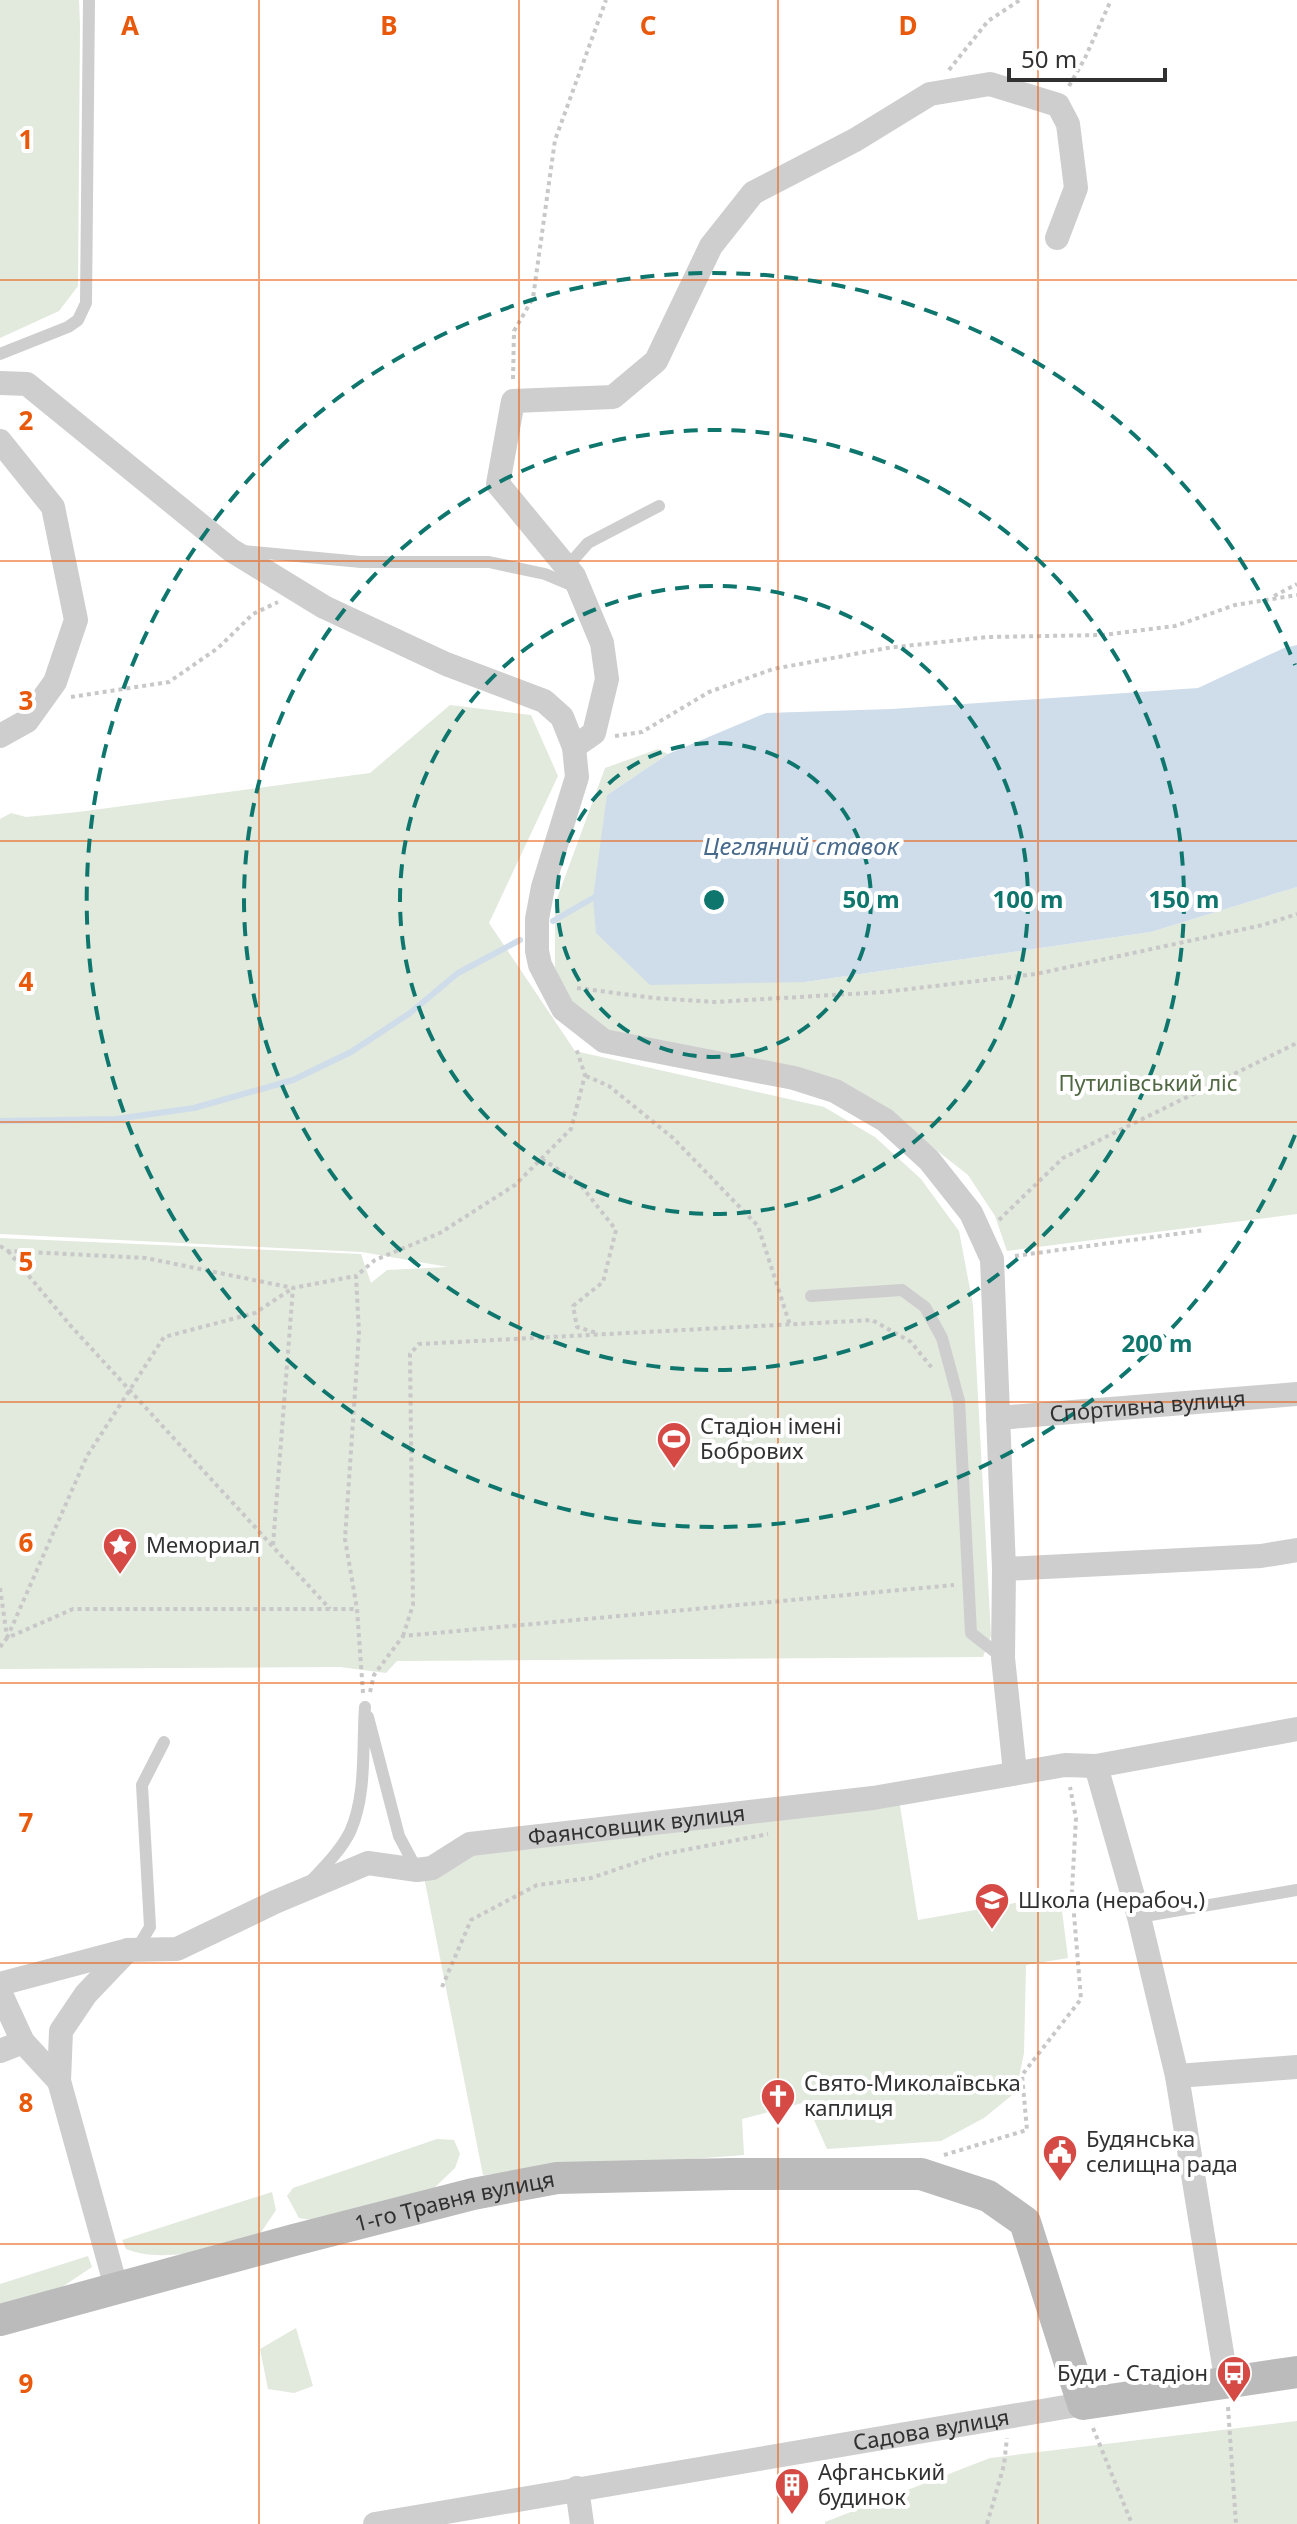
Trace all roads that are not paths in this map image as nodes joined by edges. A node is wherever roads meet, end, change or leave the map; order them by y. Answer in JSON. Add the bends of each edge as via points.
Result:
{"nodes":[{"id":1,"x":89,"y":0,"type":"edge"},
{"id":2,"x":1057,"y":238,"type":"dead end"},
{"id":3,"x":0,"y":354,"type":"edge"},
{"id":4,"x":0,"y":383,"type":"edge"},
{"id":5,"x":0,"y":441,"type":"edge"},
{"id":6,"x":659,"y":506,"type":"dead end"},
{"id":7,"x":231,"y":550,"type":"junction"},
{"id":8,"x":567,"y":567,"type":"junction"},
{"id":9,"x":581,"y":589,"type":"junction"},
{"id":10,"x":0,"y":736,"type":"edge"},
{"id":11,"x":584,"y":740,"type":"junction"},
{"id":12,"x":811,"y":1296,"type":"dead end"},
{"id":13,"x":1297,"y":1394,"type":"edge"},
{"id":14,"x":998,"y":1418,"type":"junction"},
{"id":15,"x":1297,"y":1550,"type":"edge"},
{"id":16,"x":1004,"y":1569,"type":"junction"},
{"id":17,"x":1003,"y":1658,"type":"junction"},
{"id":18,"x":1297,"y":1729,"type":"edge"},
{"id":19,"x":164,"y":1742,"type":"dead end"},
{"id":20,"x":1096,"y":1766,"type":"junction"},
{"id":21,"x":1015,"y":1772,"type":"junction"},
{"id":22,"x":417,"y":1870,"type":"junction"},
{"id":23,"x":1297,"y":1890,"type":"edge"},
{"id":24,"x":275,"y":1902,"type":"junction"},
{"id":25,"x":1139,"y":1917,"type":"junction"},
{"id":26,"x":128,"y":1950,"type":"junction"},
{"id":27,"x":0,"y":1984,"type":"edge"},
{"id":28,"x":0,"y":1992,"type":"edge"},
{"id":29,"x":23,"y":2042,"type":"junction"},
{"id":30,"x":0,"y":2051,"type":"edge"},
{"id":31,"x":1297,"y":2067,"type":"edge"},
{"id":32,"x":1177,"y":2076,"type":"junction"},
{"id":33,"x":59,"y":2081,"type":"junction"},
{"id":34,"x":116,"y":2287,"type":"junction"},
{"id":35,"x":0,"y":2320,"type":"edge"},
{"id":36,"x":1297,"y":2372,"type":"edge"},
{"id":37,"x":1227,"y":2384,"type":"junction"},
{"id":38,"x":1083,"y":2404,"type":"junction"},
{"id":39,"x":577,"y":2488,"type":"junction"},
{"id":40,"x":375,"y":2524,"type":"edge"},
{"id":41,"x":582,"y":2524,"type":"edge"}],
"edges":[{"from":1,"to":3,"type":"lane","via":[[86,303],[68,327]]},
{"from":2,"to":8,"type":"street","via":[[1076,188],[1068,124],[1058,105],[990,84],[930,94],[753,193],[711,246],[656,361],[613,397],[513,401],[498,484]]},
{"from":4,"to":7,"type":"street","via":[[27,384]]},
{"from":5,"to":10,"type":"street","via":[[53,507],[76,620],[55,682],[27,721]]},
{"from":6,"to":8,"type":"lane","via":[[588,543]]},
{"from":7,"to":9,"type":"lane","via":[[361,562],[489,562],[545,574]]},
{"from":7,"to":11,"type":"street","via":[[324,607],[446,664],[544,701]]},
{"from":8,"to":9,"type":"street"},
{"from":9,"to":11,"type":"street","via":[[602,643],[607,679]]},
{"from":11,"to":14,"type":"street","via":[[537,919],[540,965],[563,1009],[604,1041],[794,1078],[835,1091],[885,1120],[929,1160],[971,1213],[992,1259]]},
{"from":12,"to":17,"type":"lane","via":[[902,1290],[925,1307],[942,1338],[959,1401],[971,1633]]},
{"from":13,"to":14,"type":"street","name":"Спортивна вулиця"},
{"from":14,"to":16,"type":"street"},
{"from":15,"to":16,"type":"street"},
{"from":16,"to":17,"type":"street"},
{"from":17,"to":21,"type":"street"},
{"from":18,"to":20,"type":"street","name":"Фаянсовщик вулиця"},
{"from":19,"to":26,"type":"lane","via":[[142,1785],[150,1927]]},
{"from":20,"to":21,"type":"street","name":"Фаянсовщик вулиця"},
{"from":20,"to":25,"type":"street"},
{"from":21,"to":22,"type":"street","name":"Фаянсовщик вулиця","via":[[873,1798],[470,1844],[432,1868]]},
{"from":22,"to":24,"type":"street","via":[[368,1863]]},
{"from":22,"to":24,"type":"lane","via":[[399,1836],[365,1707],[359,1804],[350,1832],[311,1881]]},
{"from":23,"to":25,"type":"lane"},
{"from":24,"to":26,"type":"street","via":[[177,1949]]},
{"from":25,"to":32,"type":"street"},
{"from":26,"to":27,"type":"street"},
{"from":26,"to":33,"type":"street","via":[[86,1994],[61,2031]]},
{"from":28,"to":29,"type":"street"},
{"from":29,"to":30,"type":"street"},
{"from":29,"to":33,"type":"street"},
{"from":31,"to":32,"type":"street"},
{"from":32,"to":37,"type":"street"},
{"from":33,"to":34,"type":"street"},
{"from":34,"to":35,"type":"street","name":"1-го Травня вулиця"},
{"from":34,"to":38,"type":"street","name":"1-го Травня вулиця","via":[[473,2194],[557,2178],[929,2165],[1025,2222]]},
{"from":36,"to":37,"type":"street","name":"Садова вулиця"},
{"from":37,"to":38,"type":"street","name":"Садова вулиця"},
{"from":38,"to":39,"type":"street","name":"Садова вулиця"},
{"from":39,"to":40,"type":"street","name":"Садова вулиця"},
{"from":39,"to":41,"type":"street"}]}
